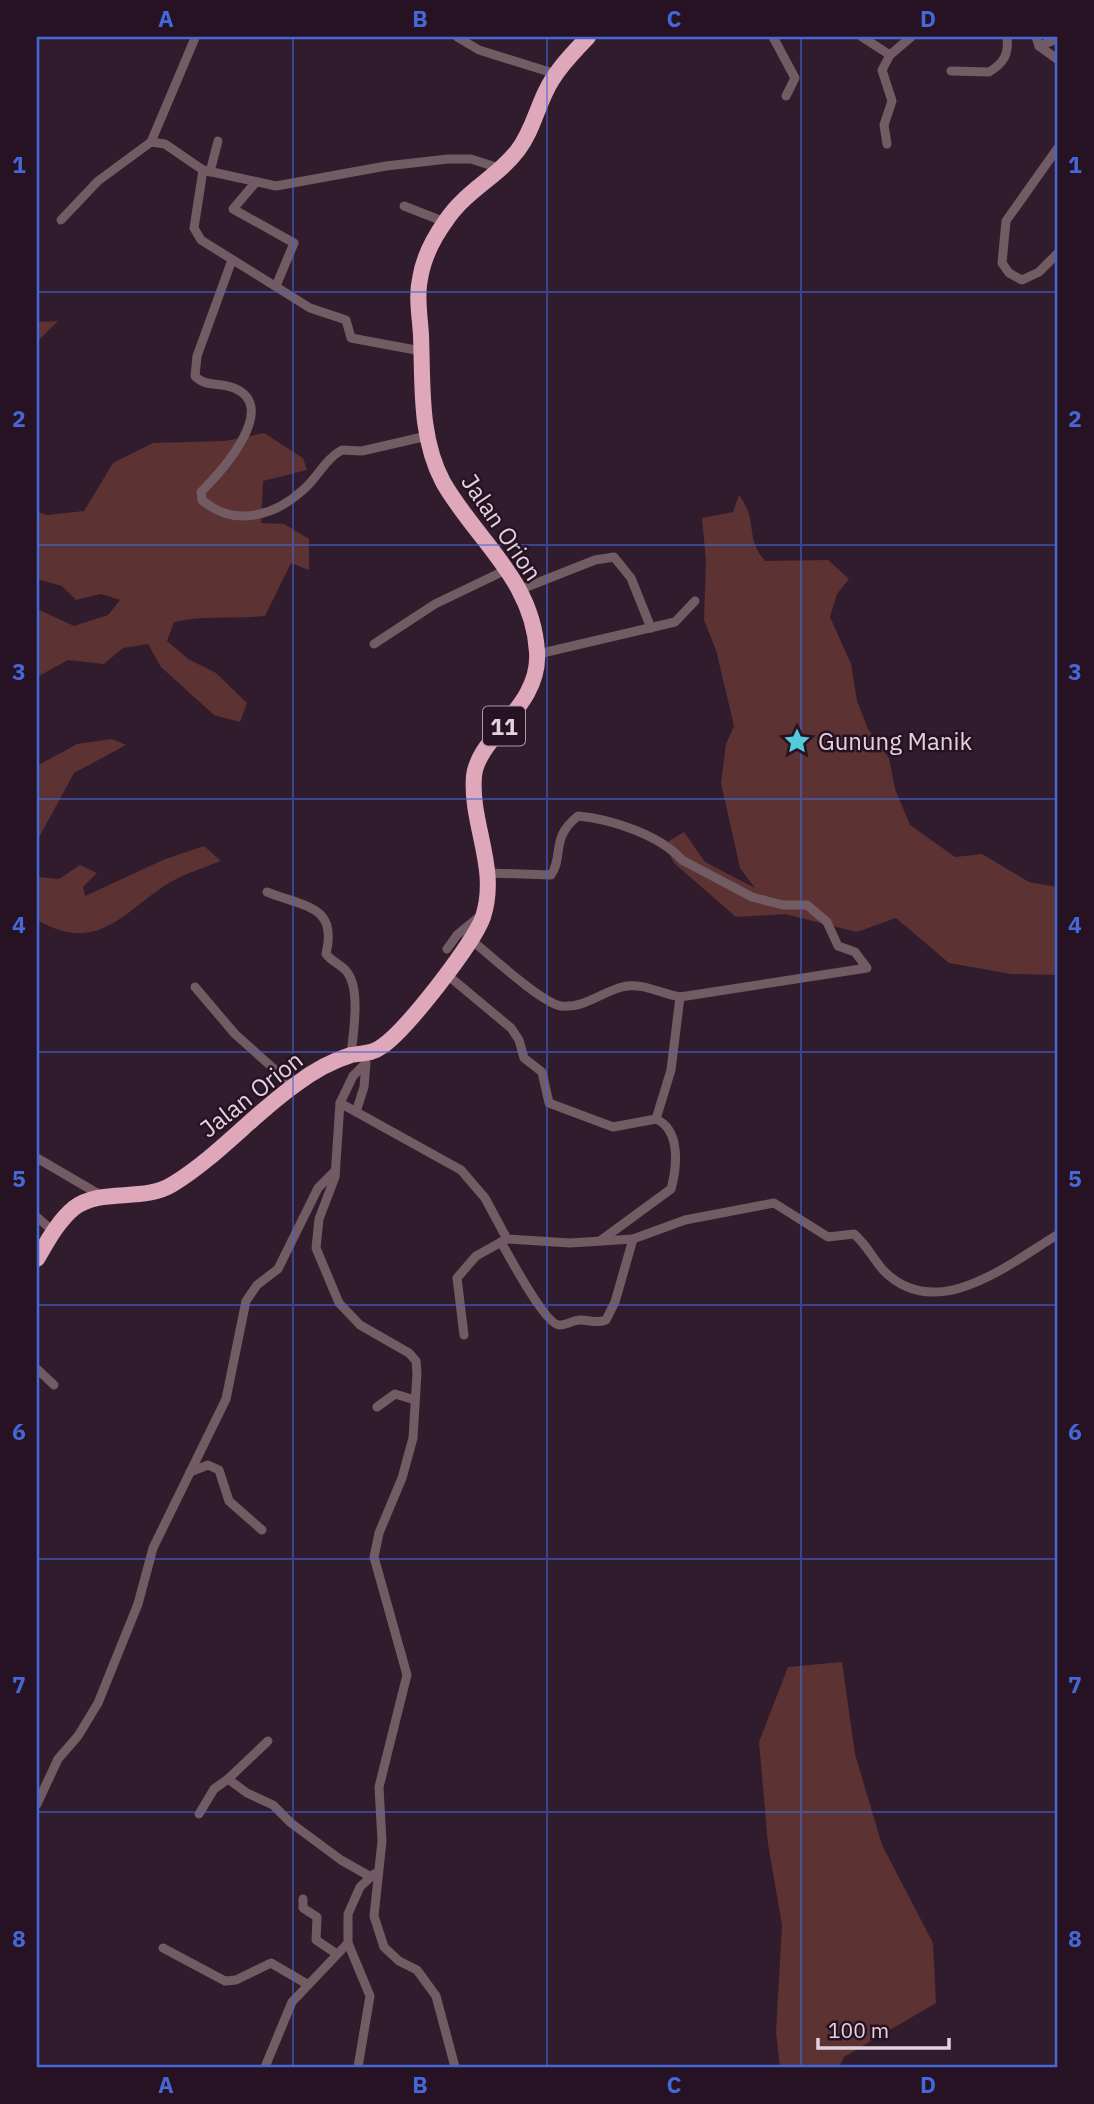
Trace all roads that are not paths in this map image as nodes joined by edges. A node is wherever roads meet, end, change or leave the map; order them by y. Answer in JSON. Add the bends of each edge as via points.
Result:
{"nodes":[{"id":1,"x":457,"y":37,"type":"edge"},
{"id":2,"x":588,"y":37,"type":"edge"},
{"id":3,"x":773,"y":37,"type":"edge"},
{"id":4,"x":862,"y":37,"type":"edge"},
{"id":5,"x":911,"y":37,"type":"edge"},
{"id":6,"x":1007,"y":37,"type":"edge"},
{"id":7,"x":195,"y":38,"type":"edge"},
{"id":8,"x":1057,"y":39,"type":"edge"},
{"id":9,"x":1038,"y":42,"type":"edge"},
{"id":10,"x":890,"y":55,"type":"junction"},
{"id":11,"x":1057,"y":59,"type":"edge"},
{"id":12,"x":951,"y":71,"type":"dead end"},
{"id":13,"x":556,"y":74,"type":"junction"},
{"id":14,"x":786,"y":96,"type":"dead end"},
{"id":15,"x":218,"y":141,"type":"dead end"},
{"id":16,"x":151,"y":142,"type":"junction"},
{"id":17,"x":887,"y":144,"type":"dead end"},
{"id":18,"x":1057,"y":149,"type":"edge"},
{"id":19,"x":499,"y":168,"type":"junction"},
{"id":20,"x":207,"y":171,"type":"junction"},
{"id":21,"x":256,"y":182,"type":"junction"},
{"id":22,"x":404,"y":206,"type":"dead end"},
{"id":23,"x":61,"y":220,"type":"dead end"},
{"id":24,"x":445,"y":222,"type":"junction"},
{"id":25,"x":1057,"y":254,"type":"edge"},
{"id":26,"x":232,"y":260,"type":"junction"},
{"id":27,"x":276,"y":286,"type":"junction"},
{"id":28,"x":421,"y":351,"type":"junction"},
{"id":29,"x":426,"y":436,"type":"junction"},
{"id":30,"x":508,"y":569,"type":"junction"},
{"id":31,"x":519,"y":590,"type":"junction"},
{"id":32,"x":695,"y":601,"type":"dead end"},
{"id":33,"x":650,"y":628,"type":"junction"},
{"id":34,"x":374,"y":644,"type":"dead end"},
{"id":35,"x":537,"y":654,"type":"junction"},
{"id":36,"x":489,"y":873,"type":"junction"},
{"id":37,"x":267,"y":892,"type":"dead end"},
{"id":38,"x":484,"y":913,"type":"junction"},
{"id":39,"x":470,"y":939,"type":"junction"},
{"id":40,"x":447,"y":949,"type":"dead end"},
{"id":41,"x":445,"y":973,"type":"junction"},
{"id":42,"x":195,"y":987,"type":"dead end"},
{"id":43,"x":680,"y":997,"type":"junction"},
{"id":44,"x":357,"y":1061,"type":"junction"},
{"id":45,"x":293,"y":1086,"type":"junction"},
{"id":46,"x":340,"y":1104,"type":"junction"},
{"id":47,"x":356,"y":1112,"type":"junction"},
{"id":48,"x":656,"y":1118,"type":"junction"},
{"id":49,"x":37,"y":1158,"type":"edge"},
{"id":50,"x":335,"y":1171,"type":"junction"},
{"id":51,"x":104,"y":1197,"type":"junction"},
{"id":52,"x":37,"y":1217,"type":"edge"},
{"id":53,"x":54,"y":1232,"type":"junction"},
{"id":54,"x":1057,"y":1236,"type":"edge"},
{"id":55,"x":633,"y":1239,"type":"junction"},
{"id":56,"x":504,"y":1240,"type":"junction"},
{"id":57,"x":598,"y":1242,"type":"junction"},
{"id":58,"x":37,"y":1259,"type":"edge"},
{"id":59,"x":464,"y":1335,"type":"dead end"},
{"id":60,"x":37,"y":1369,"type":"edge"},
{"id":61,"x":54,"y":1385,"type":"dead end"},
{"id":62,"x":415,"y":1400,"type":"junction"},
{"id":63,"x":377,"y":1407,"type":"dead end"},
{"id":64,"x":190,"y":1472,"type":"junction"},
{"id":65,"x":262,"y":1530,"type":"dead end"},
{"id":66,"x":268,"y":1741,"type":"dead end"},
{"id":67,"x":228,"y":1779,"type":"junction"},
{"id":68,"x":37,"y":1804,"type":"edge"},
{"id":69,"x":199,"y":1814,"type":"dead end"},
{"id":70,"x":380,"y":1867,"type":"junction"},
{"id":71,"x":371,"y":1877,"type":"junction"},
{"id":72,"x":303,"y":1899,"type":"dead end"},
{"id":73,"x":348,"y":1943,"type":"junction"},
{"id":74,"x":163,"y":1948,"type":"dead end"},
{"id":75,"x":337,"y":1954,"type":"junction"},
{"id":76,"x":307,"y":1984,"type":"junction"},
{"id":77,"x":265,"y":2067,"type":"edge"},
{"id":78,"x":358,"y":2067,"type":"edge"},
{"id":79,"x":455,"y":2067,"type":"edge"}],
"edges":[{"from":1,"to":13,"type":"street","via":[[479,50]]},
{"from":2,"to":13,"type":"highway","name":"Jalan Orion","number":"11"},
{"from":3,"to":14,"type":"street","via":[[795,78]]},
{"from":4,"to":10,"type":"street"},
{"from":5,"to":10,"type":"street"},
{"from":6,"to":12,"type":"street","via":[[1009,51],[989,72]]},
{"from":7,"to":16,"type":"street"},
{"from":8,"to":9,"type":"street"},
{"from":9,"to":11,"type":"street"},
{"from":10,"to":17,"type":"street","via":[[882,70],[891,101],[884,125]]},
{"from":13,"to":19,"type":"highway","name":"Jalan Orion","number":"11","via":[[518,150]]},
{"from":15,"to":20,"type":"street"},
{"from":16,"to":20,"type":"street","via":[[164,144]]},
{"from":16,"to":23,"type":"street","via":[[98,181]]},
{"from":18,"to":25,"type":"street","via":[[1006,221],[1002,263],[1022,280],[1039,272]]},
{"from":19,"to":21,"type":"street","via":[[471,159],[448,159],[276,186]]},
{"from":19,"to":24,"type":"highway","name":"Jalan Orion","number":"11","via":[[477,185]]},
{"from":20,"to":21,"type":"street"},
{"from":20,"to":26,"type":"street","via":[[194,228],[210,248]]},
{"from":21,"to":27,"type":"street","via":[[233,209],[294,243]]},
{"from":22,"to":24,"type":"street"},
{"from":24,"to":28,"type":"highway","name":"Jalan Orion","number":"11","via":[[426,255],[420,278]]},
{"from":26,"to":27,"type":"street"},
{"from":26,"to":29,"type":"street","via":[[197,356],[195,376],[245,394],[251,404],[250,422],[241,445],[201,492],[202,499],[222,514],[259,515],[290,500],[342,450],[362,451]]},
{"from":27,"to":28,"type":"street","via":[[310,307],[346,320],[351,338]]},
{"from":28,"to":29,"type":"highway","name":"Jalan Orion","number":"11"},
{"from":29,"to":30,"type":"highway","name":"Jalan Orion","number":"11","via":[[444,484]]},
{"from":30,"to":31,"type":"highway","name":"Jalan Orion","number":"11"},
{"from":30,"to":34,"type":"street","via":[[435,604]]},
{"from":31,"to":33,"type":"street","via":[[594,560],[614,557],[631,578]]},
{"from":31,"to":35,"type":"highway","name":"Jalan Orion","number":"11"},
{"from":32,"to":33,"type":"street","via":[[675,622]]},
{"from":33,"to":35,"type":"street"},
{"from":35,"to":36,"type":"highway","name":"Jalan Orion","number":"11","via":[[528,692],[475,770],[474,797]]},
{"from":36,"to":38,"type":"highway","name":"Jalan Orion","number":"11"},
{"from":36,"to":43,"type":"street","via":[[551,875],[557,846],[572,821],[578,816],[614,821],[752,897],[807,905],[827,922],[838,946],[855,952],[867,968]]},
{"from":37,"to":44,"type":"street","via":[[314,909],[327,921],[331,936],[326,954],[351,979]]},
{"from":38,"to":39,"type":"highway","name":"Jalan Orion","number":"11"},
{"from":38,"to":40,"type":"street"},
{"from":39,"to":41,"type":"highway","name":"Jalan Orion","number":"11"},
{"from":39,"to":43,"type":"street","via":[[559,1006],[577,1005],[628,986]]},
{"from":41,"to":44,"type":"highway","name":"Jalan Orion","number":"11","via":[[390,1040]]},
{"from":41,"to":48,"type":"street","via":[[510,1028],[524,1058],[542,1072],[549,1103],[613,1127]]},
{"from":42,"to":45,"type":"street","via":[[235,1034]]},
{"from":43,"to":48,"type":"street","via":[[671,1070]]},
{"from":44,"to":45,"type":"highway","name":"Jalan Orion","number":"11","via":[[314,1072]]},
{"from":44,"to":46,"type":"street"},
{"from":44,"to":47,"type":"street","via":[[364,1087]]},
{"from":45,"to":51,"type":"highway","name":"Jalan Orion","number":"11","via":[[170,1186],[139,1196]]},
{"from":46,"to":47,"type":"street"},
{"from":46,"to":50,"type":"street"},
{"from":47,"to":56,"type":"street","via":[[461,1170],[485,1198]]},
{"from":48,"to":57,"type":"street","via":[[670,1129],[675,1147],[671,1189]]},
{"from":49,"to":51,"type":"street"},
{"from":50,"to":62,"type":"street","via":[[319,1219],[316,1248],[334,1297],[355,1322],[414,1358]]},
{"from":50,"to":64,"type":"street","via":[[318,1188],[283,1261],[246,1301],[231,1387]]},
{"from":51,"to":53,"type":"highway","name":"Jalan Orion","number":"11","via":[[73,1209]]},
{"from":52,"to":53,"type":"street"},
{"from":53,"to":58,"type":"highway","name":"Jalan Orion","number":"11"},
{"from":54,"to":55,"type":"street","via":[[1005,1270],[961,1289],[929,1293],[884,1270],[854,1234],[828,1237],[774,1203],[685,1220]]},
{"from":55,"to":56,"type":"street","via":[[606,1320],[560,1326],[521,1281]]},
{"from":55,"to":57,"type":"street"},
{"from":56,"to":57,"type":"street"},
{"from":56,"to":59,"type":"street","via":[[476,1256],[457,1278]]},
{"from":60,"to":61,"type":"street"},
{"from":62,"to":63,"type":"street","via":[[395,1394]]},
{"from":62,"to":70,"type":"street","via":[[410,1451],[374,1558],[407,1675],[379,1787]]},
{"from":64,"to":65,"type":"street","via":[[208,1465],[219,1470],[229,1502]]},
{"from":64,"to":68,"type":"street","via":[[153,1548],[138,1604],[98,1703],[58,1759]]},
{"from":66,"to":67,"type":"street"},
{"from":67,"to":69,"type":"street","via":[[214,1789]]},
{"from":67,"to":71,"type":"street","via":[[273,1805],[341,1860]]},
{"from":70,"to":71,"type":"street"},
{"from":70,"to":79,"type":"street","via":[[374,1909],[378,1934],[384,1947],[417,1970],[436,1996]]},
{"from":71,"to":73,"type":"street","via":[[350,1908]]},
{"from":72,"to":75,"type":"street","via":[[303,1908],[317,1917],[316,1940]]},
{"from":73,"to":75,"type":"street"},
{"from":73,"to":78,"type":"street","via":[[370,1996]]},
{"from":74,"to":76,"type":"street","via":[[225,1981],[274,1963]]},
{"from":75,"to":76,"type":"street"},
{"from":76,"to":77,"type":"street","via":[[281,2023]]}]}
